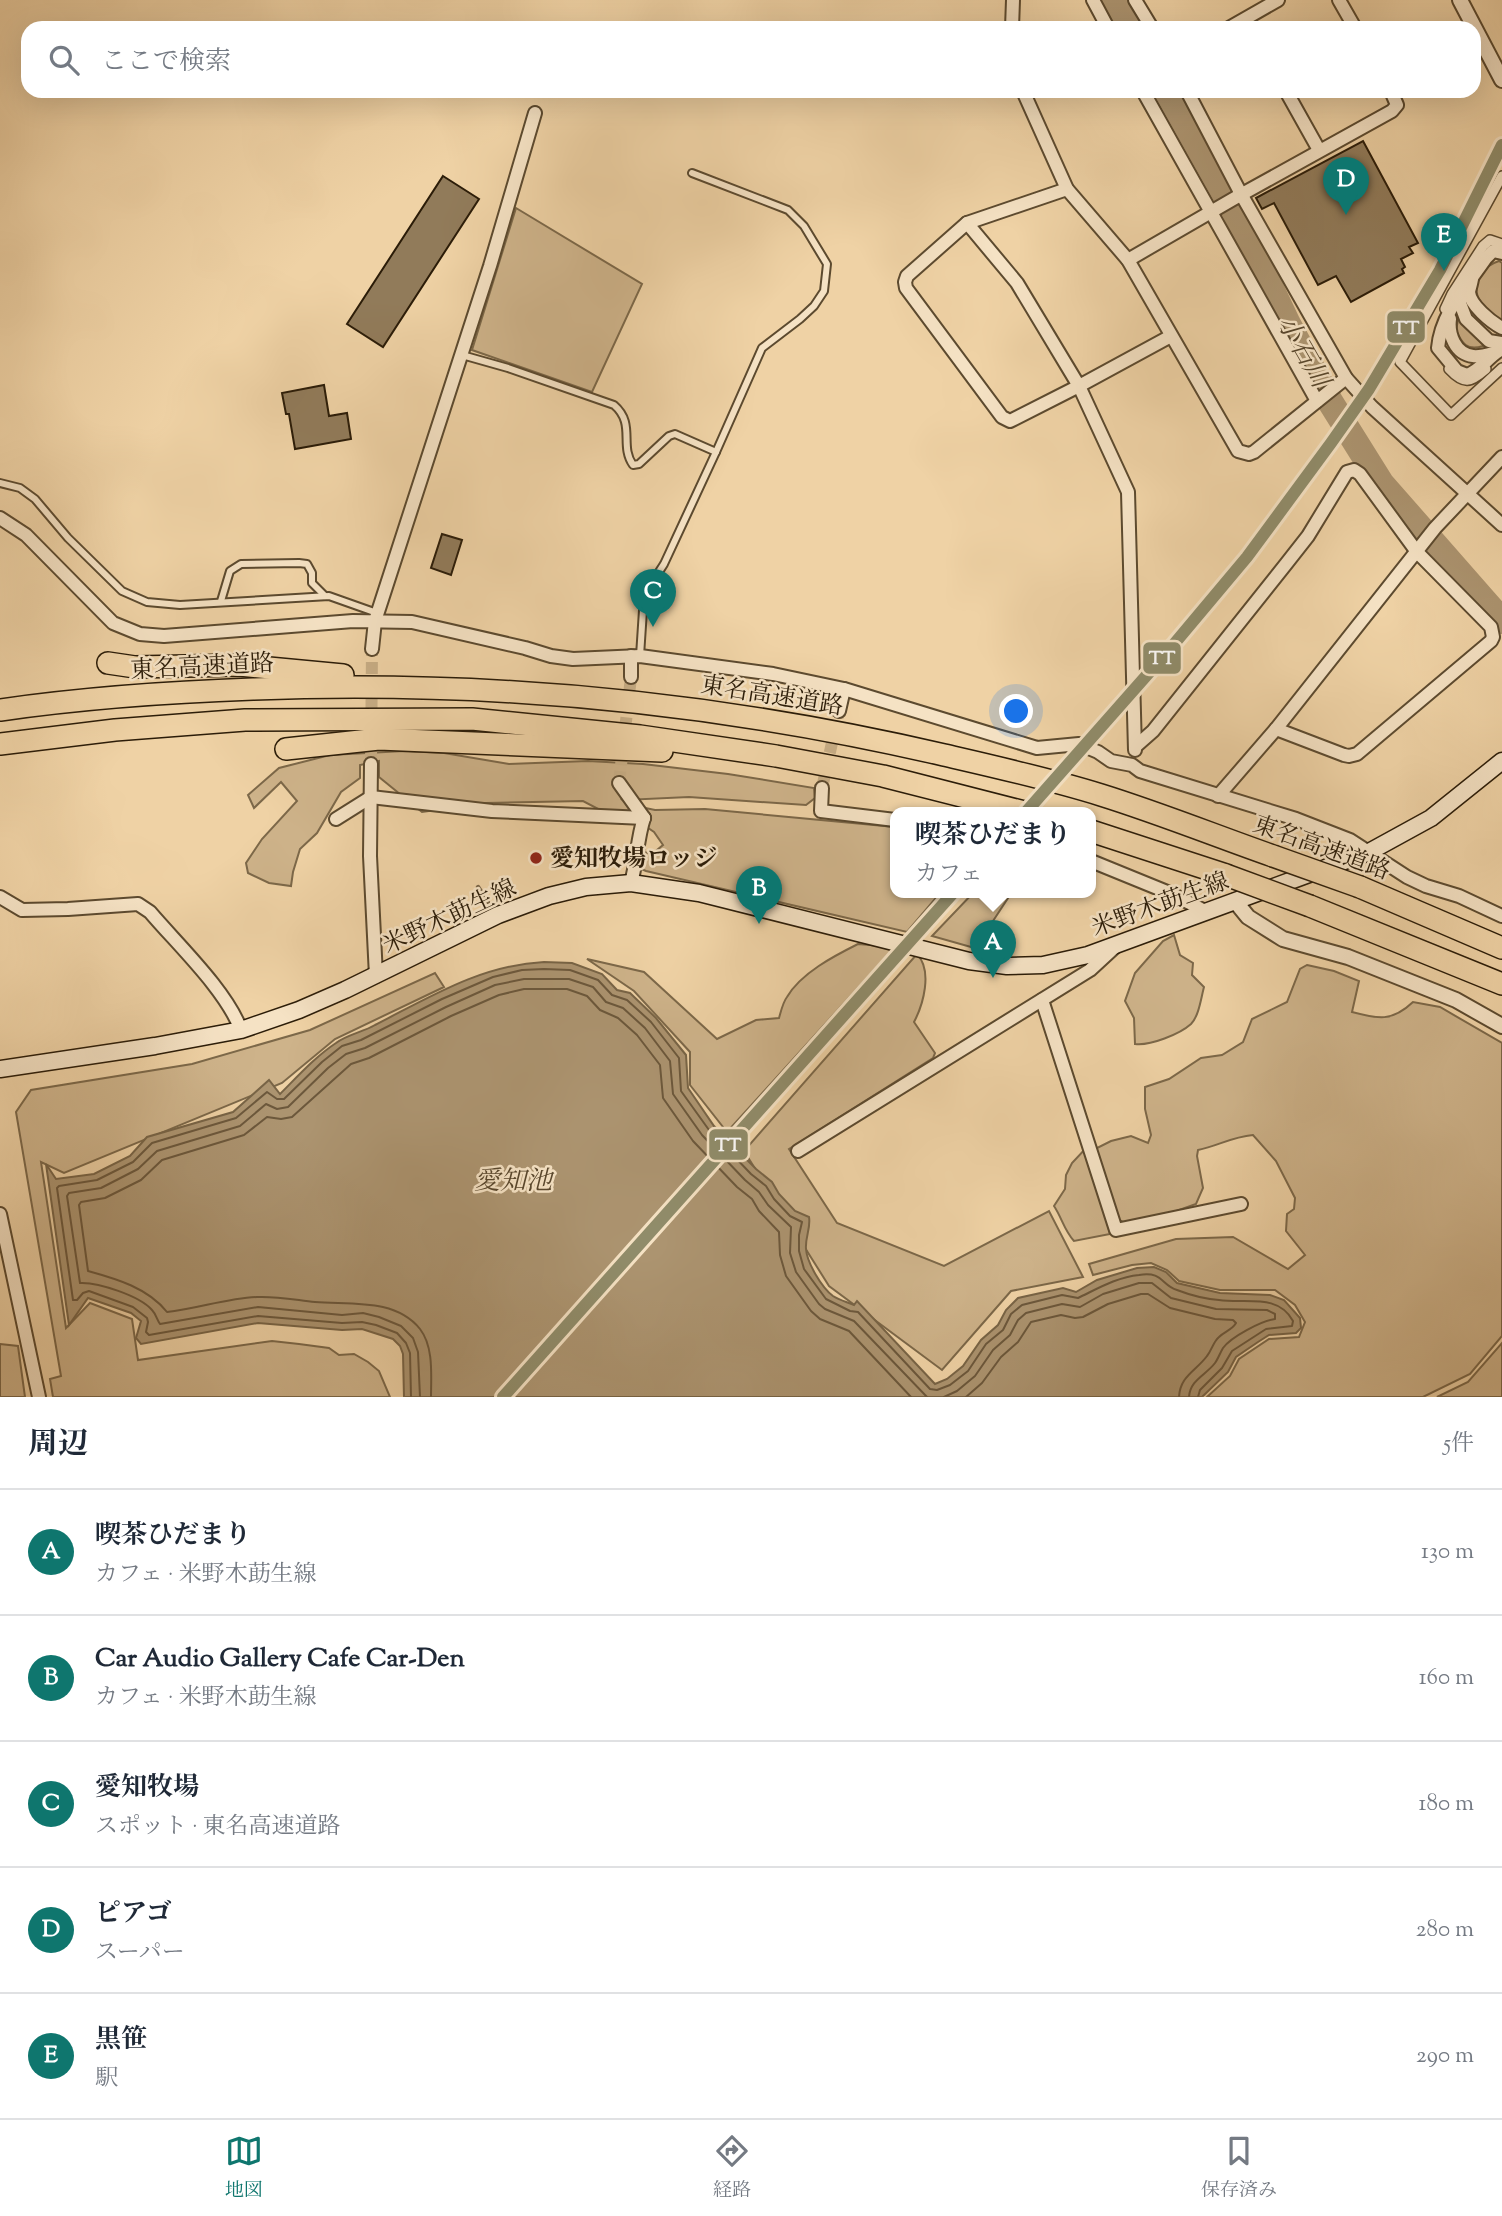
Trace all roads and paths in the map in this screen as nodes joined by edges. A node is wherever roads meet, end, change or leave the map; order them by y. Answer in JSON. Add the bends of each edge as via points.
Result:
{"nodes":[{"id":1,"x":1013,"y":0,"type":"edge"},
{"id":2,"x":1093,"y":0,"type":"edge"},
{"id":3,"x":1135,"y":0,"type":"edge"},
{"id":4,"x":1279,"y":0,"type":"edge"},
{"id":5,"x":1339,"y":0,"type":"edge"},
{"id":6,"x":1460,"y":0,"type":"edge"},
{"id":7,"x":1013,"y":21,"type":"edge"},
{"id":8,"x":1104,"y":21,"type":"edge"},
{"id":9,"x":1148,"y":21,"type":"edge"},
{"id":10,"x":1250,"y":21,"type":"edge"},
{"id":11,"x":1351,"y":21,"type":"edge"},
{"id":12,"x":1471,"y":21,"type":"edge"},
{"id":13,"x":1481,"y":40,"type":"edge"},
{"id":14,"x":1502,"y":80,"type":"edge"},
{"id":15,"x":1026,"y":98,"type":"edge"},
{"id":16,"x":1147,"y":98,"type":"edge"},
{"id":17,"x":1190,"y":98,"type":"edge"},
{"id":18,"x":1290,"y":98,"type":"edge"},
{"id":19,"x":1395,"y":98,"type":"edge"},
{"id":20,"x":535,"y":113,"type":"dead end"},
{"id":21,"x":1319,"y":150,"type":"junction"},
{"id":22,"x":692,"y":173,"type":"dead end"},
{"id":23,"x":1502,"y":176,"type":"edge"},
{"id":24,"x":1067,"y":189,"type":"junction"},
{"id":25,"x":1238,"y":196,"type":"junction"},
{"id":26,"x":1213,"y":210,"type":"junction"},
{"id":27,"x":967,"y":223,"type":"junction"},
{"id":28,"x":1502,"y":244,"type":"edge"},
{"id":29,"x":1502,"y":253,"type":"edge"},
{"id":30,"x":1128,"y":260,"type":"junction"},
{"id":31,"x":1472,"y":278,"type":"junction"},
{"id":32,"x":1459,"y":297,"type":"junction"},
{"id":33,"x":1502,"y":328,"type":"edge"},
{"id":34,"x":1171,"y":336,"type":"junction"},
{"id":35,"x":1501,"y":349,"type":"edge"},
{"id":36,"x":462,"y":355,"type":"junction"},
{"id":37,"x":1502,"y":368,"type":"edge"},
{"id":38,"x":1342,"y":381,"type":"junction"},
{"id":39,"x":1079,"y":386,"type":"junction"},
{"id":40,"x":1319,"y":400,"type":"junction"},
{"id":41,"x":716,"y":452,"type":"junction"},
{"id":42,"x":1502,"y":457,"type":"edge"},
{"id":43,"x":0,"y":483,"type":"edge"},
{"id":44,"x":1466,"y":494,"type":"junction"},
{"id":45,"x":0,"y":518,"type":"edge"},
{"id":46,"x":1502,"y":525,"type":"edge"},
{"id":47,"x":1417,"y":552,"type":"junction"},
{"id":48,"x":325,"y":596,"type":"junction"},
{"id":49,"x":221,"y":601,"type":"junction"},
{"id":50,"x":376,"y":617,"type":"junction"},
{"id":51,"x":372,"y":649,"type":"tunnel mouth"},
{"id":52,"x":636,"y":656,"type":"junction"},
{"id":53,"x":108,"y":663,"type":"dead end"},
{"id":54,"x":631,"y":677,"type":"tunnel mouth"},
{"id":55,"x":844,"y":689,"type":"junction"},
{"id":56,"x":515,"y":691,"type":"junction"},
{"id":57,"x":0,"y":710,"type":"edge"},
{"id":58,"x":839,"y":711,"type":"tunnel mouth"},
{"id":59,"x":1276,"y":729,"type":"junction"},
{"id":60,"x":0,"y":744,"type":"edge"},
{"id":61,"x":1136,"y":746,"type":"junction"},
{"id":62,"x":286,"y":749,"type":"dead end"},
{"id":63,"x":776,"y":756,"type":"junction"},
{"id":64,"x":1502,"y":761,"type":"edge"},
{"id":65,"x":371,"y":764,"type":"tunnel mouth"},
{"id":66,"x":1132,"y":765,"type":"junction"},
{"id":67,"x":619,"y":783,"type":"tunnel mouth"},
{"id":68,"x":822,"y":788,"type":"tunnel mouth"},
{"id":69,"x":1218,"y":796,"type":"junction"},
{"id":70,"x":371,"y":797,"type":"junction"},
{"id":71,"x":1004,"y":807,"type":"edge"},
{"id":72,"x":643,"y":818,"type":"junction"},
{"id":73,"x":336,"y":819,"type":"dead end"},
{"id":74,"x":890,"y":819,"type":"edge"},
{"id":75,"x":1096,"y":833,"type":"edge"},
{"id":76,"x":1369,"y":852,"type":"junction"},
{"id":77,"x":1096,"y":863,"type":"edge"},
{"id":78,"x":631,"y":883,"type":"junction"},
{"id":79,"x":0,"y":897,"type":"edge"},
{"id":80,"x":1235,"y":901,"type":"junction"},
{"id":81,"x":1205,"y":911,"type":"junction"},
{"id":82,"x":1502,"y":916,"type":"edge"},
{"id":83,"x":1116,"y":946,"type":"junction"},
{"id":84,"x":1502,"y":948,"type":"edge"},
{"id":85,"x":376,"y":976,"type":"junction"},
{"id":86,"x":1502,"y":984,"type":"edge"},
{"id":87,"x":1042,"y":1000,"type":"junction"},
{"id":88,"x":1502,"y":1026,"type":"edge"},
{"id":89,"x":241,"y":1030,"type":"junction"},
{"id":90,"x":0,"y":1069,"type":"edge"},
{"id":91,"x":798,"y":1151,"type":"dead end"},
{"id":92,"x":1241,"y":1204,"type":"dead end"},
{"id":93,"x":0,"y":1214,"type":"edge"},
{"id":94,"x":38,"y":1397,"type":"edge"}],
"edges":[{"from":1,"to":7,"type":"street"},
{"from":2,"to":8,"type":"street"},
{"from":3,"to":9,"type":"street"},
{"from":4,"to":10,"type":"street"},
{"from":5,"to":11,"type":"street"},
{"from":6,"to":12,"type":"street"},
{"from":13,"to":14,"type":"street"},
{"from":15,"to":24,"type":"street"},
{"from":16,"to":26,"type":"street"},
{"from":17,"to":25,"type":"street"},
{"from":18,"to":21,"type":"street"},
{"from":19,"to":21,"type":"street","via":[[1397,106],[1392,111]]},
{"from":20,"to":36,"type":"street"},
{"from":21,"to":25,"type":"street"},
{"from":22,"to":41,"type":"lane","via":[[788,210],[804,226],[827,264],[824,291],[814,306],[762,348]]},
{"from":23,"to":37,"type":"street","via":[[1400,362],[1451,415]]},
{"from":24,"to":27,"type":"street"},
{"from":24,"to":30,"type":"street"},
{"from":25,"to":26,"type":"street"},
{"from":25,"to":38,"type":"street"},
{"from":26,"to":30,"type":"street"},
{"from":26,"to":40,"type":"street"},
{"from":27,"to":39,"type":"street","via":[[1017,283]]},
{"from":27,"to":39,"type":"street","via":[[907,276],[906,288],[1006,420]]},
{"from":28,"to":35,"type":"street","via":[[1490,240],[1483,246],[1452,294],[1435,347],[1437,356],[1466,382],[1476,378]]},
{"from":29,"to":31,"type":"street","via":[[1493,251]]},
{"from":30,"to":34,"type":"street"},
{"from":31,"to":32,"type":"street"},
{"from":31,"to":33,"type":"street","via":[[1471,299]]},
{"from":32,"to":35,"type":"street","via":[[1466,318]]},
{"from":32,"to":35,"type":"street","via":[[1449,330],[1460,350],[1477,357]]},
{"from":32,"to":35,"type":"street","via":[[1439,341],[1446,359],[1467,375]]},
{"from":34,"to":39,"type":"street"},
{"from":34,"to":40,"type":"street","via":[[1241,453],[1254,452]]},
{"from":36,"to":41,"type":"lane","via":[[614,405],[627,423],[633,465],[676,434]]},
{"from":36,"to":50,"type":"street"},
{"from":38,"to":40,"type":"street"},
{"from":38,"to":44,"type":"street"},
{"from":39,"to":61,"type":"street","via":[[1128,492]]},
{"from":41,"to":52,"type":"lane","via":[[664,564],[644,594]]},
{"from":42,"to":44,"type":"street"},
{"from":43,"to":49,"type":"lane","via":[[20,488],[35,499],[122,591],[147,602]]},
{"from":44,"to":46,"type":"street"},
{"from":44,"to":47,"type":"street"},
{"from":45,"to":50,"type":"street","via":[[26,535],[113,622],[140,634],[164,636]]},
{"from":47,"to":59,"type":"street"},
{"from":47,"to":59,"type":"street","via":[[1491,627],[1491,641],[1357,754],[1349,757]]},
{"from":47,"to":61,"type":"street","via":[[1358,471],[1347,472],[1308,536],[1153,732]]},
{"from":48,"to":49,"type":"lane"},
{"from":48,"to":49,"type":"lane","via":[[312,583],[307,564],[241,564],[230,571]]},
{"from":48,"to":50,"type":"lane"},
{"from":50,"to":51,"type":"street"},
{"from":50,"to":52,"type":"street","via":[[551,656]]},
{"from":52,"to":54,"type":"street"},
{"from":52,"to":55,"type":"street","via":[[773,674]]},
{"from":53,"to":56,"type":"highway","via":[[135,667],[239,665]]},
{"from":55,"to":58,"type":"street"},
{"from":55,"to":66,"type":"street","via":[[1037,748],[1079,744],[1111,761]]},
{"from":56,"to":57,"type":"highway","name":"東名高速道路","via":[[261,688],[181,691]]},
{"from":56,"to":84,"type":"highway","name":"東名高速道路","bridge":true,"via":[[643,702],[786,722],[1001,768],[1101,795],[1360,887]]},
{"from":59,"to":69,"type":"street"},
{"from":60,"to":63,"type":"highway","via":[[244,720],[472,719]]},
{"from":61,"to":66,"type":"street"},
{"from":62,"to":63,"type":"highway","via":[[379,739]]},
{"from":63,"to":71,"type":"highway","via":[[883,776]]},
{"from":64,"to":76,"type":"main road","name":"米野木莇生線","via":[[1431,818]]},
{"from":65,"to":70,"type":"street"},
{"from":66,"to":69,"type":"street"},
{"from":67,"to":72,"type":"street"},
{"from":68,"to":74,"type":"street","via":[[821,811]]},
{"from":69,"to":76,"type":"street","via":[[1296,819]]},
{"from":70,"to":72,"type":"street","via":[[492,811]]},
{"from":70,"to":73,"type":"street"},
{"from":70,"to":85,"type":"street"},
{"from":72,"to":78,"type":"street"},
{"from":75,"to":86,"type":"highway","bridge":true,"via":[[1310,906]]},
{"from":76,"to":80,"type":"main road","name":"米野木莇生線"},
{"from":76,"to":82,"type":"street","via":[[1407,877]]},
{"from":77,"to":81,"type":"street"},
{"from":78,"to":83,"type":"main road","name":"米野木莇生線","via":[[699,893],[1007,967],[1043,965]]},
{"from":78,"to":85,"type":"main road","name":"米野木莇生線","via":[[549,896],[498,915]]},
{"from":79,"to":89,"type":"street","via":[[22,910],[138,904],[207,978],[236,1015]]},
{"from":80,"to":81,"type":"main road","name":"米野木莇生線"},
{"from":80,"to":88,"type":"street","via":[[1248,917],[1283,939],[1348,957],[1456,1000]]},
{"from":81,"to":83,"type":"main road","name":"米野木莇生線"},
{"from":83,"to":87,"type":"street","via":[[1090,970]]},
{"from":85,"to":89,"type":"main road","name":"米野木莇生線"},
{"from":87,"to":91,"type":"street"},
{"from":87,"to":92,"type":"street","via":[[1116,1230]]},
{"from":89,"to":90,"type":"main road","name":"米野木莇生線"},
{"from":93,"to":94,"type":"street"}]}
